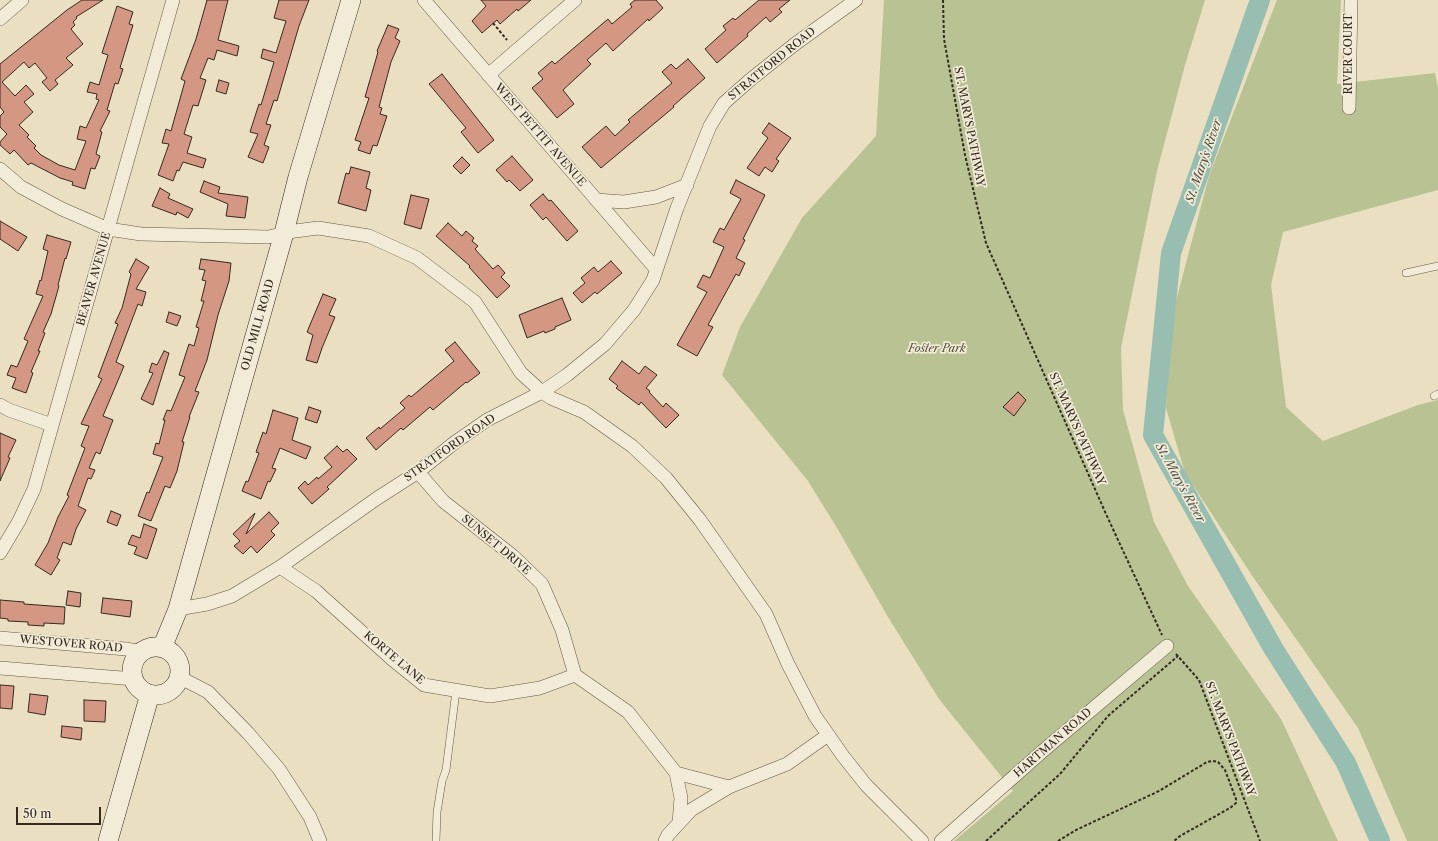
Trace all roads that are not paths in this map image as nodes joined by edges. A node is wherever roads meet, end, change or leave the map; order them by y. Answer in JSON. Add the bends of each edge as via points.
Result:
{"nodes":[{"id":1,"x":22,"y":0,"type":"edge"},
{"id":2,"x":173,"y":0,"type":"edge"},
{"id":3,"x":351,"y":0,"type":"edge"},
{"id":4,"x":424,"y":0,"type":"edge"},
{"id":5,"x":575,"y":0,"type":"edge"},
{"id":6,"x":856,"y":0,"type":"edge"},
{"id":7,"x":1350,"y":0,"type":"edge"},
{"id":8,"x":0,"y":19,"type":"edge"},
{"id":9,"x":488,"y":75,"type":"junction"},
{"id":10,"x":1349,"y":108,"type":"dead end"},
{"id":11,"x":0,"y":169,"type":"edge"},
{"id":12,"x":687,"y":185,"type":"junction"},
{"id":13,"x":596,"y":200,"type":"junction"},
{"id":14,"x":108,"y":229,"type":"junction"},
{"id":15,"x":284,"y":233,"type":"junction"},
{"id":16,"x":1438,"y":266,"type":"edge"},
{"id":17,"x":656,"y":269,"type":"junction"},
{"id":18,"x":1406,"y":273,"type":"dead end"},
{"id":19,"x":542,"y":392,"type":"junction"},
{"id":20,"x":0,"y":405,"type":"edge"},
{"id":21,"x":52,"y":425,"type":"junction"},
{"id":22,"x":418,"y":472,"type":"junction"},
{"id":23,"x":0,"y":553,"type":"edge"},
{"id":24,"x":280,"y":567,"type":"junction"},
{"id":25,"x":178,"y":608,"type":"junction"},
{"id":26,"x":0,"y":638,"type":"edge"},
{"id":27,"x":1167,"y":646,"type":"road end"},
{"id":28,"x":162,"y":648,"type":"junction"},
{"id":29,"x":142,"y":652,"type":"junction"},
{"id":30,"x":0,"y":668,"type":"edge"},
{"id":31,"x":575,"y":675,"type":"junction"},
{"id":32,"x":179,"y":677,"type":"junction"},
{"id":33,"x":134,"y":679,"type":"junction"},
{"id":34,"x":456,"y":692,"type":"junction"},
{"id":35,"x":150,"y":694,"type":"junction"},
{"id":36,"x":828,"y":735,"type":"junction"},
{"id":37,"x":676,"y":773,"type":"junction"},
{"id":38,"x":729,"y":787,"type":"junction"},
{"id":39,"x":679,"y":823,"type":"junction"},
{"id":40,"x":108,"y":841,"type":"edge"},
{"id":41,"x":320,"y":841,"type":"edge"},
{"id":42,"x":436,"y":841,"type":"edge"},
{"id":43,"x":666,"y":841,"type":"edge"},
{"id":44,"x":922,"y":841,"type":"edge"},
{"id":45,"x":941,"y":841,"type":"edge"}],
"edges":[{"from":1,"to":8,"type":"street"},
{"from":2,"to":14,"type":"street","name":"BEAVER AVENUE"},
{"from":3,"to":15,"type":"main road","name":"OLD MILL ROAD","via":[[298,177]]},
{"from":4,"to":9,"type":"street","name":"WEST PETTIT AVENUE"},
{"from":5,"to":9,"type":"street"},
{"from":6,"to":12,"type":"street","name":"STRATFORD ROAD","via":[[795,44],[724,102],[710,126]]},
{"from":7,"to":10,"type":"street","name":"RIVER COURT"},
{"from":9,"to":13,"type":"street","name":"WEST PETTIT AVENUE"},
{"from":11,"to":14,"type":"street","via":[[21,187]]},
{"from":12,"to":13,"type":"street","via":[[656,197],[624,202]]},
{"from":12,"to":17,"type":"street","name":"STRATFORD ROAD"},
{"from":13,"to":17,"type":"street","name":"WEST PETTIT AVENUE"},
{"from":14,"to":15,"type":"street","via":[[141,234],[203,236],[268,237]]},
{"from":14,"to":21,"type":"street","name":"BEAVER AVENUE"},
{"from":15,"to":19,"type":"street","via":[[318,228],[369,236],[417,258],[475,302],[521,373]]},
{"from":15,"to":25,"type":"main road","name":"OLD MILL ROAD"},
{"from":16,"to":18,"type":"lane"},
{"from":17,"to":19,"type":"street","name":"STRATFORD ROAD","via":[[653,280],[634,310],[605,344]]},
{"from":19,"to":22,"type":"street","name":"STRATFORD ROAD","via":[[487,420]]},
{"from":19,"to":36,"type":"street","via":[[584,412],[632,446],[666,478],[710,533],[766,614],[788,664],[815,716]]},
{"from":20,"to":21,"type":"street"},
{"from":21,"to":23,"type":"street","name":"BEAVER AVENUE","via":[[34,489]]},
{"from":22,"to":24,"type":"street","name":"STRATFORD ROAD"},
{"from":22,"to":31,"type":"street","name":"SUNSET DRIVE","via":[[443,501],[513,556],[542,584],[562,630]]},
{"from":24,"to":25,"type":"street","name":"STRATFORD ROAD","via":[[232,596],[207,604]]},
{"from":24,"to":34,"type":"street","name":"KORTE LANE","via":[[316,591],[424,685]]},
{"from":25,"to":28,"type":"main road","name":"OLD MILL ROAD"},
{"from":26,"to":29,"type":"street","name":"WESTOVER ROAD"},
{"from":27,"to":45,"type":"street","name":"HARTMAN ROAD"},
{"from":28,"to":29,"type":"main road","via":[[155,647]]},
{"from":28,"to":32,"type":"main road","via":[[175,656],[179,663]]},
{"from":29,"to":33,"type":"main road","via":[[134,664]]},
{"from":30,"to":33,"type":"street"},
{"from":31,"to":34,"type":"street","name":"KORTE LANE","via":[[540,688],[490,696]]},
{"from":31,"to":37,"type":"street","via":[[628,712]]},
{"from":32,"to":35,"type":"main road","via":[[175,686],[168,692],[160,695]]},
{"from":32,"to":41,"type":"street","via":[[208,692],[248,733],[279,770],[310,817]]},
{"from":33,"to":35,"type":"main road","via":[[143,691]]},
{"from":34,"to":42,"type":"lane","via":[[446,770],[437,812]]},
{"from":35,"to":40,"type":"main road"},
{"from":36,"to":38,"type":"street","via":[[787,764]]},
{"from":36,"to":44,"type":"street","via":[[866,785]]},
{"from":37,"to":38,"type":"street"},
{"from":37,"to":39,"type":"street","via":[[681,798]]},
{"from":38,"to":39,"type":"street","via":[[691,810]]},
{"from":39,"to":43,"type":"street"}]}
